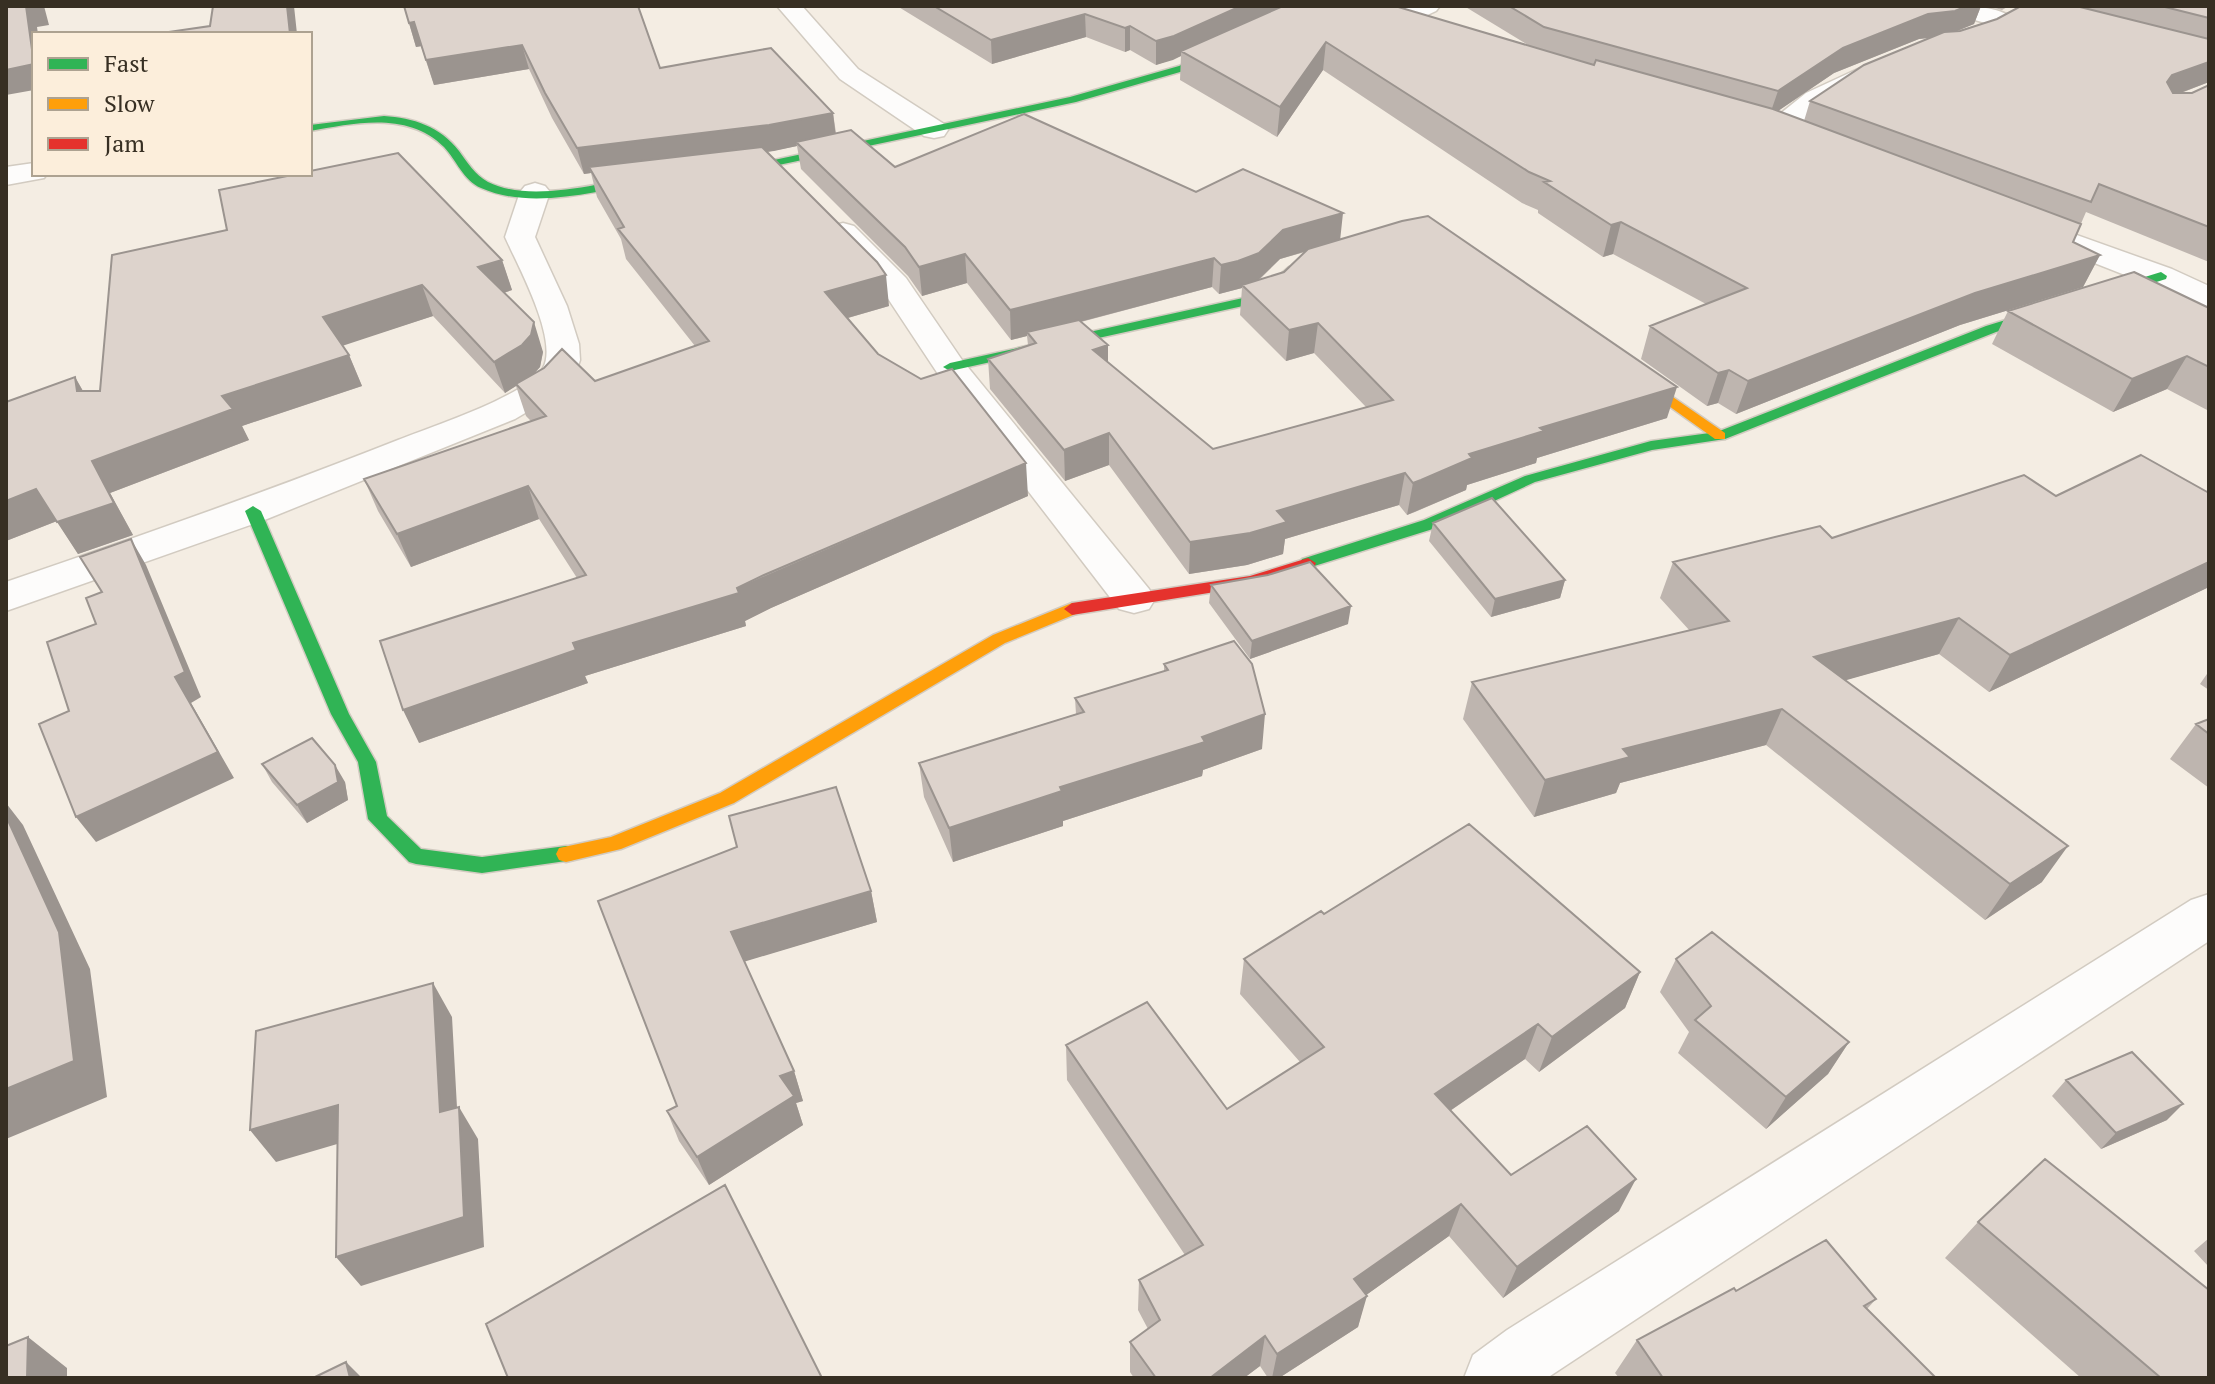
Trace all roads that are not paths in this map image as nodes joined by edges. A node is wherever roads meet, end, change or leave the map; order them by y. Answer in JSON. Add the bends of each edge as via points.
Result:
{"nodes":[{"id":1,"x":789,"y":6,"type":"edge"},
{"id":2,"x":1315,"y":6,"type":"edge"},
{"id":3,"x":1428,"y":6,"type":"edge"},
{"id":4,"x":1951,"y":6,"type":"edge"},
{"id":5,"x":2027,"y":11,"type":"edge"},
{"id":6,"x":1375,"y":12,"type":"edge"},
{"id":7,"x":2003,"y":21,"type":"junction"},
{"id":8,"x":1441,"y":34,"type":"edge"},
{"id":9,"x":1977,"y":36,"type":"edge"},
{"id":10,"x":1887,"y":66,"type":"edge"},
{"id":11,"x":1744,"y":121,"type":"edge"},
{"id":12,"x":312,"y":128,"type":"edge"},
{"id":13,"x":934,"y":130,"type":"junction"},
{"id":14,"x":1774,"y":130,"type":"junction"},
{"id":15,"x":1803,"y":140,"type":"edge"},
{"id":16,"x":32,"y":172,"type":"edge"},
{"id":17,"x":699,"y":172,"type":"edge"},
{"id":18,"x":6,"y":176,"type":"edge"},
{"id":19,"x":669,"y":176,"type":"edge"},
{"id":20,"x":796,"y":185,"type":"junction"},
{"id":21,"x":535,"y":192,"type":"junction"},
{"id":22,"x":2003,"y":217,"type":"edge"},
{"id":23,"x":1307,"y":265,"type":"edge"},
{"id":24,"x":2161,"y":276,"type":"junction"},
{"id":25,"x":2209,"y":298,"type":"edge"},
{"id":26,"x":1607,"y":355,"type":"edge"},
{"id":27,"x":950,"y":367,"type":"junction"},
{"id":28,"x":1720,"y":436,"type":"junction"},
{"id":29,"x":253,"y":511,"type":"junction"},
{"id":30,"x":6,"y":597,"type":"edge"},
{"id":31,"x":1134,"y":599,"type":"junction"},
{"id":32,"x":2209,"y":915,"type":"edge"},
{"id":33,"x":1496,"y":1378,"type":"edge"}],
"edges":[{"from":1,"to":13,"type":"street","via":[[849,74]]},
{"from":2,"to":13,"type":"street","via":[[1183,68],[1072,100]]},
{"from":3,"to":6,"type":"street"},
{"from":4,"to":7,"type":"street"},
{"from":5,"to":7,"type":"street"},
{"from":6,"to":8,"type":"street"},
{"from":7,"to":9,"type":"street"},
{"from":10,"to":14,"type":"street","via":[[1844,82]]},
{"from":11,"to":14,"type":"street"},
{"from":12,"to":21,"type":"street","via":[[405,120],[440,138],[470,177],[496,189]]},
{"from":13,"to":20,"type":"street"},
{"from":14,"to":15,"type":"street"},
{"from":16,"to":18,"type":"street"},
{"from":17,"to":20,"type":"street"},
{"from":19,"to":21,"type":"street"},
{"from":20,"to":27,"type":"street","via":[[895,285]]},
{"from":21,"to":29,"type":"street","via":[[520,237],[561,333],[565,352],[560,370],[537,392],[502,411]]},
{"from":22,"to":24,"type":"street"},
{"from":23,"to":27,"type":"street","via":[[1292,269],[1269,292],[1247,301]]},
{"from":24,"to":25,"type":"street"},
{"from":24,"to":28,"type":"street","via":[[1991,329]]},
{"from":26,"to":28,"type":"street"},
{"from":27,"to":31,"type":"street"},
{"from":28,"to":31,"type":"street","via":[[1651,446],[1530,479],[1430,524],[1252,581]]},
{"from":29,"to":30,"type":"street"},
{"from":29,"to":31,"type":"street","via":[[340,714],[367,762],[378,819],[416,856],[482,865],[614,844],[727,798],[999,639],[1076,608]]},
{"from":32,"to":33,"type":"street"}]}
